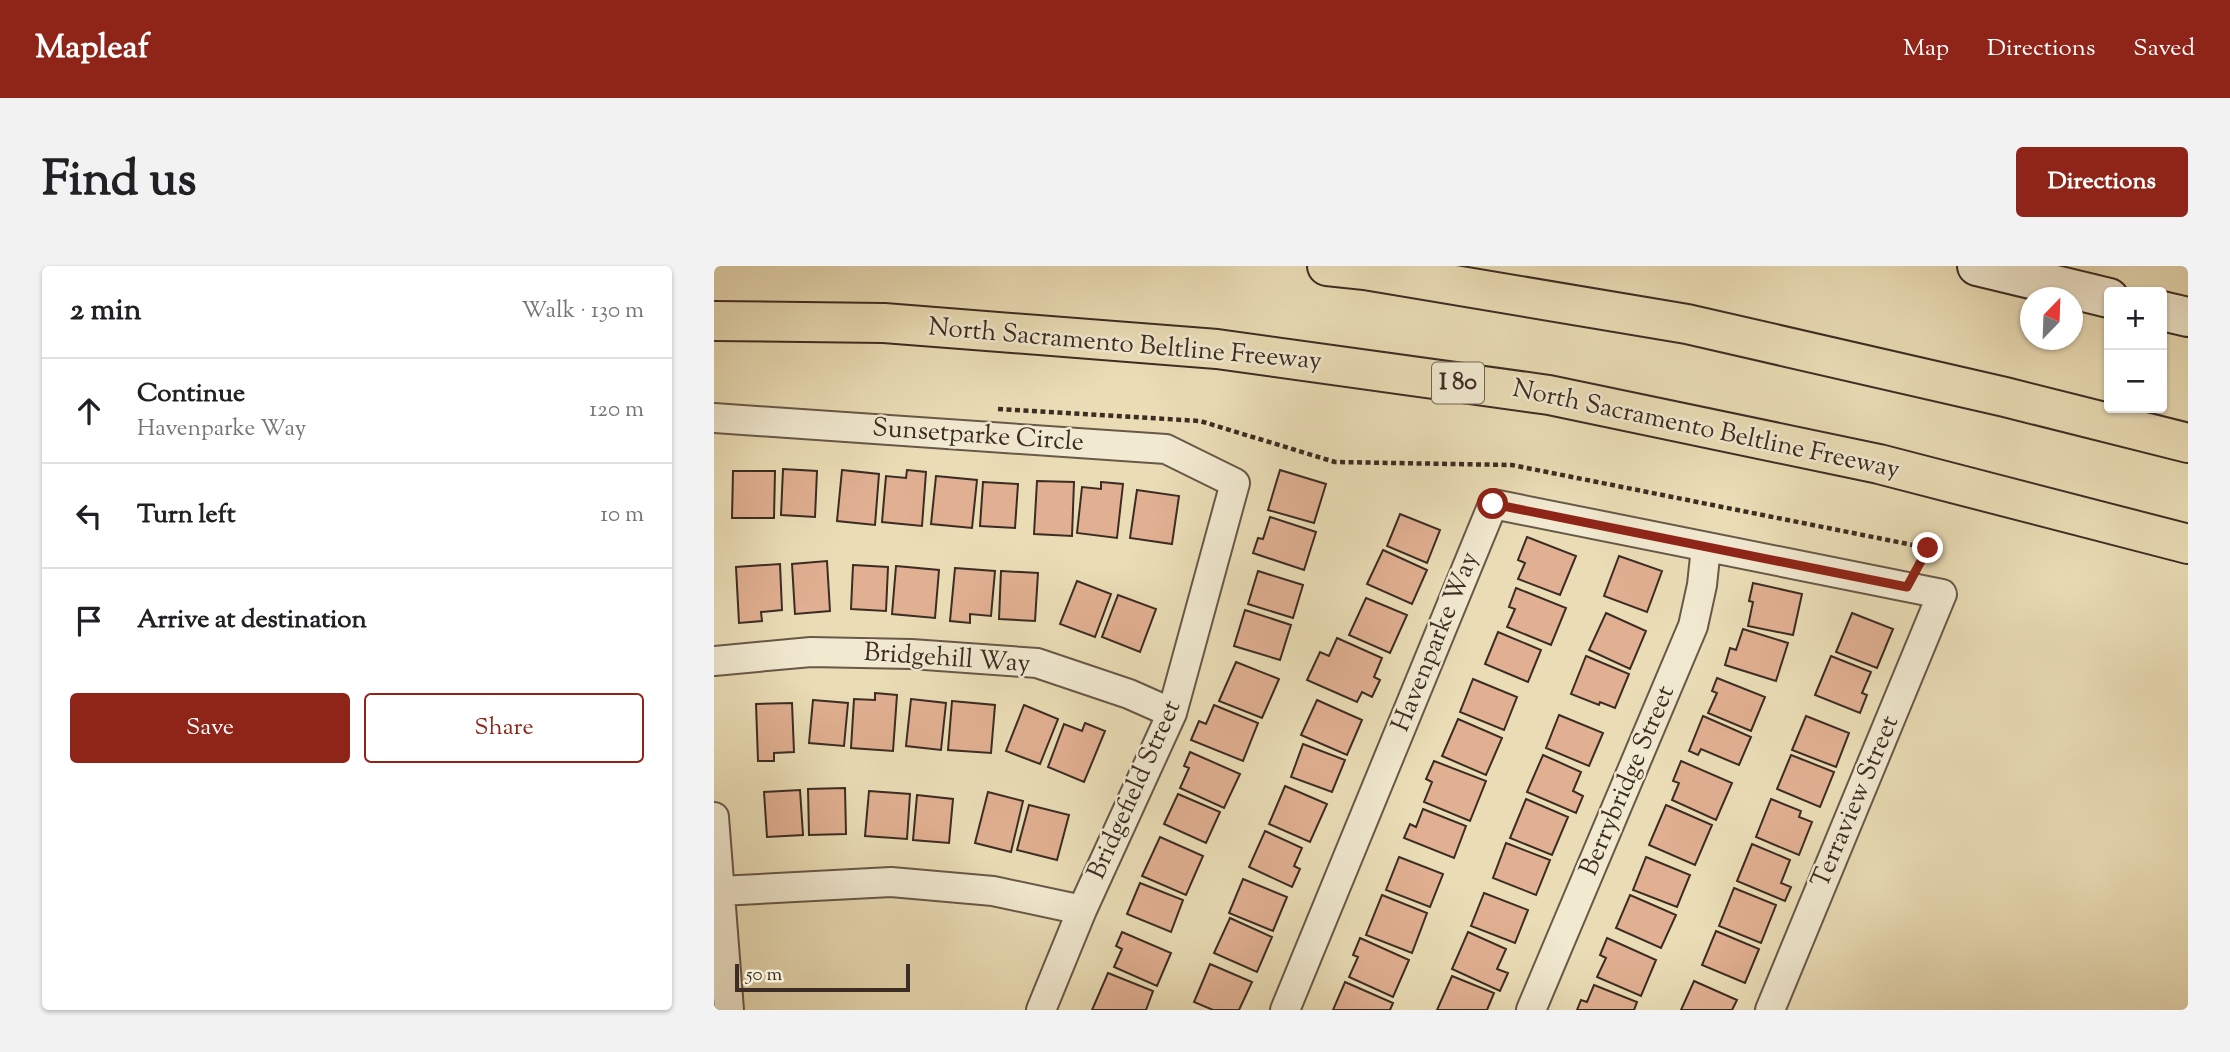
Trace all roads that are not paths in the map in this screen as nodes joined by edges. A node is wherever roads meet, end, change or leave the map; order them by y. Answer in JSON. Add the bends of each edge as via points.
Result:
{"nodes":[{"id":1,"x":1327,"y":266,"type":"edge"},
{"id":2,"x":1977,"y":266,"type":"edge"},
{"id":3,"x":2104,"y":297,"type":"edge"},
{"id":4,"x":2167,"y":312,"type":"edge"},
{"id":5,"x":2188,"y":317,"type":"edge"},
{"id":6,"x":714,"y":321,"type":"edge"},
{"id":7,"x":714,"y":418,"type":"edge"},
{"id":8,"x":2188,"y":443,"type":"edge"},
{"id":9,"x":1235,"y":483,"type":"joint"},
{"id":10,"x":2188,"y":544,"type":"edge"},
{"id":11,"x":1706,"y":547,"type":"junction"},
{"id":12,"x":1942,"y":594,"type":"joint"},
{"id":13,"x":714,"y":660,"type":"edge"},
{"id":14,"x":1172,"y":713,"type":"junction"},
{"id":15,"x":714,"y":817,"type":"edge"},
{"id":16,"x":720,"y":891,"type":"junction"},
{"id":17,"x":1082,"y":910,"type":"junction"},
{"id":18,"x":729,"y":1010,"type":"edge"},
{"id":19,"x":1041,"y":1010,"type":"edge"},
{"id":20,"x":1285,"y":1010,"type":"edge"},
{"id":21,"x":1531,"y":1010,"type":"edge"},
{"id":22,"x":1770,"y":1010,"type":"edge"}],
"edges":[{"from":1,"to":8,"type":"highway","via":[[1686,324]]},
{"from":2,"to":3,"type":"street"},
{"from":4,"to":5,"type":"street"},
{"from":6,"to":10,"type":"highway","name":"North Sacramento Beltline Freeway","number":"I 80","via":[[884,323],[1217,349],[1549,395],[1879,464]]},
{"from":7,"to":9,"type":"street","name":"Sunsetparke Circle","via":[[1166,449]]},
{"from":9,"to":14,"type":"street","name":"Bridgefield Street"},
{"from":11,"to":12,"type":"street","name":"Havenparke Way"},
{"from":11,"to":20,"type":"street","name":"Havenparke Way","via":[[1493,504]]},
{"from":11,"to":21,"type":"street","name":"Berrybridge Street","via":[[1693,626]]},
{"from":12,"to":22,"type":"street","name":"Terraview Street"},
{"from":13,"to":14,"type":"street","name":"Bridgehill Way","via":[[811,652],[1037,663]]},
{"from":14,"to":17,"type":"street","name":"Bridgefield Street"},
{"from":15,"to":16,"type":"street"},
{"from":16,"to":17,"type":"street","via":[[891,882],[993,891]]},
{"from":16,"to":18,"type":"street"},
{"from":17,"to":19,"type":"street","name":"Bridgefield Street"}]}
